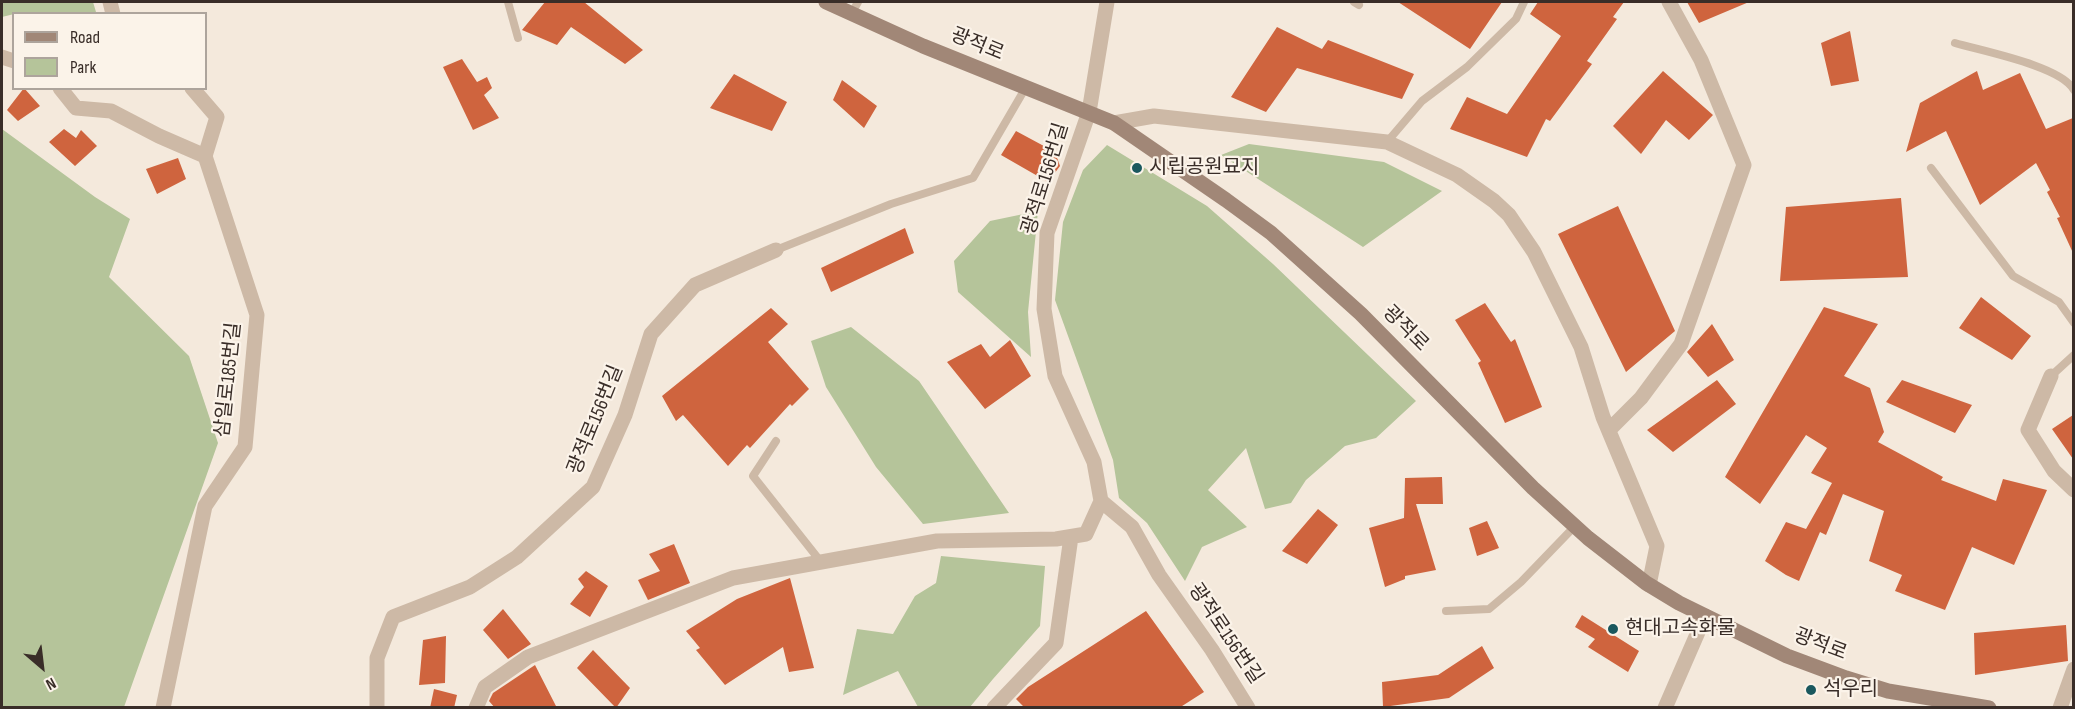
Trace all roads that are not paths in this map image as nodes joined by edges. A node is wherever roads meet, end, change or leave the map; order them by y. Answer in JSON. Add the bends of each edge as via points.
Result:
{"nodes":[{"id":1,"x":508,"y":2,"type":"edge"},
{"id":2,"x":826,"y":2,"type":"edge"},
{"id":3,"x":1107,"y":2,"type":"edge"},
{"id":4,"x":1524,"y":2,"type":"edge"},
{"id":5,"x":1669,"y":2,"type":"edge"},
{"id":6,"x":855,"y":7,"type":"edge"},
{"id":7,"x":518,"y":38,"type":"dead end"},
{"id":8,"x":1955,"y":43,"type":"dead end"},
{"id":9,"x":1026,"y":87,"type":"junction"},
{"id":10,"x":62,"y":90,"type":"edge"},
{"id":11,"x":194,"y":90,"type":"edge"},
{"id":12,"x":2073,"y":90,"type":"edge"},
{"id":13,"x":1089,"y":112,"type":"junction"},
{"id":14,"x":1114,"y":123,"type":"junction"},
{"id":15,"x":1387,"y":142,"type":"junction"},
{"id":16,"x":205,"y":156,"type":"junction"},
{"id":17,"x":1931,"y":168,"type":"dead end"},
{"id":18,"x":776,"y":250,"type":"joint"},
{"id":19,"x":2073,"y":323,"type":"edge"},
{"id":20,"x":2073,"y":354,"type":"edge"},
{"id":21,"x":2051,"y":376,"type":"joint"},
{"id":22,"x":1609,"y":430,"type":"junction"},
{"id":23,"x":776,"y":441,"type":"dead end"},
{"id":24,"x":2073,"y":490,"type":"edge"},
{"id":25,"x":1101,"y":501,"type":"junction"},
{"id":26,"x":1575,"y":526,"type":"junction"},
{"id":27,"x":1071,"y":537,"type":"junction"},
{"id":28,"x":821,"y":563,"type":"junction"},
{"id":29,"x":1649,"y":585,"type":"junction"},
{"id":30,"x":1446,"y":611,"type":"dead end"},
{"id":31,"x":1705,"y":616,"type":"junction"},
{"id":32,"x":2073,"y":669,"type":"edge"},
{"id":33,"x":163,"y":708,"type":"edge"},
{"id":34,"x":377,"y":708,"type":"edge"},
{"id":35,"x":476,"y":708,"type":"edge"},
{"id":36,"x":994,"y":708,"type":"edge"},
{"id":37,"x":1248,"y":708,"type":"edge"},
{"id":38,"x":1665,"y":708,"type":"edge"},
{"id":39,"x":1989,"y":708,"type":"edge"},
{"id":40,"x":2060,"y":708,"type":"edge"}],
"edges":[{"from":1,"to":7,"type":"lane"},
{"from":2,"to":6,"type":"main road","name":"광적로"},
{"from":3,"to":13,"type":"street","name":"광적로156번길"},
{"from":4,"to":15,"type":"lane","via":[[1516,19],[1467,67],[1422,101]]},
{"from":5,"to":22,"type":"street","via":[[1701,60],[1744,165],[1681,344],[1641,398]]},
{"from":6,"to":9,"type":"main road","name":"광적로","via":[[924,46]]},
{"from":8,"to":12,"type":"lane","via":[[2038,66],[2070,84]]},
{"from":9,"to":13,"type":"main road","name":"광적로"},
{"from":9,"to":18,"type":"lane","via":[[974,178],[891,204]]},
{"from":10,"to":16,"type":"street","via":[[76,108],[111,111]]},
{"from":11,"to":16,"type":"street","via":[[217,117]]},
{"from":13,"to":14,"type":"main road","name":"광적로"},
{"from":13,"to":25,"type":"street","name":"광적로156번길","via":[[1047,233],[1044,309],[1055,376],[1094,462]]},
{"from":14,"to":15,"type":"street","via":[[1154,116]]},
{"from":14,"to":26,"type":"main road","name":"광적로","via":[[1271,233],[1361,314]]},
{"from":15,"to":22,"type":"street","via":[[1457,175],[1509,215],[1544,270],[1581,347]]},
{"from":16,"to":33,"type":"street","name":"삼일로185번길","via":[[257,315],[244,447],[205,506]]},
{"from":17,"to":19,"type":"lane","via":[[2013,276],[2059,302]]},
{"from":18,"to":34,"type":"street","name":"광적로156번길","via":[[695,285],[651,334],[625,415],[593,487],[517,557],[470,586],[393,617],[377,658]]},
{"from":20,"to":21,"type":"lane"},
{"from":21,"to":24,"type":"street","via":[[2028,430],[2054,471]]},
{"from":22,"to":29,"type":"street","via":[[1657,546]]},
{"from":23,"to":28,"type":"lane","via":[[753,476]]},
{"from":25,"to":27,"type":"street","via":[[1086,534]]},
{"from":25,"to":37,"type":"street","name":"광적로156번길","via":[[1132,527],[1159,575]]},
{"from":26,"to":29,"type":"main road","name":"광적로"},
{"from":26,"to":30,"type":"lane","via":[[1489,609]]},
{"from":27,"to":28,"type":"street","via":[[937,541]]},
{"from":27,"to":36,"type":"street","via":[[1056,643]]},
{"from":28,"to":35,"type":"street","via":[[733,578],[528,657],[485,687]]},
{"from":29,"to":31,"type":"main road","name":"광적로"},
{"from":31,"to":38,"type":"street"},
{"from":31,"to":39,"type":"main road","name":"광적로","via":[[1787,656],[1846,678],[1888,691]]},
{"from":32,"to":40,"type":"street"}]}
